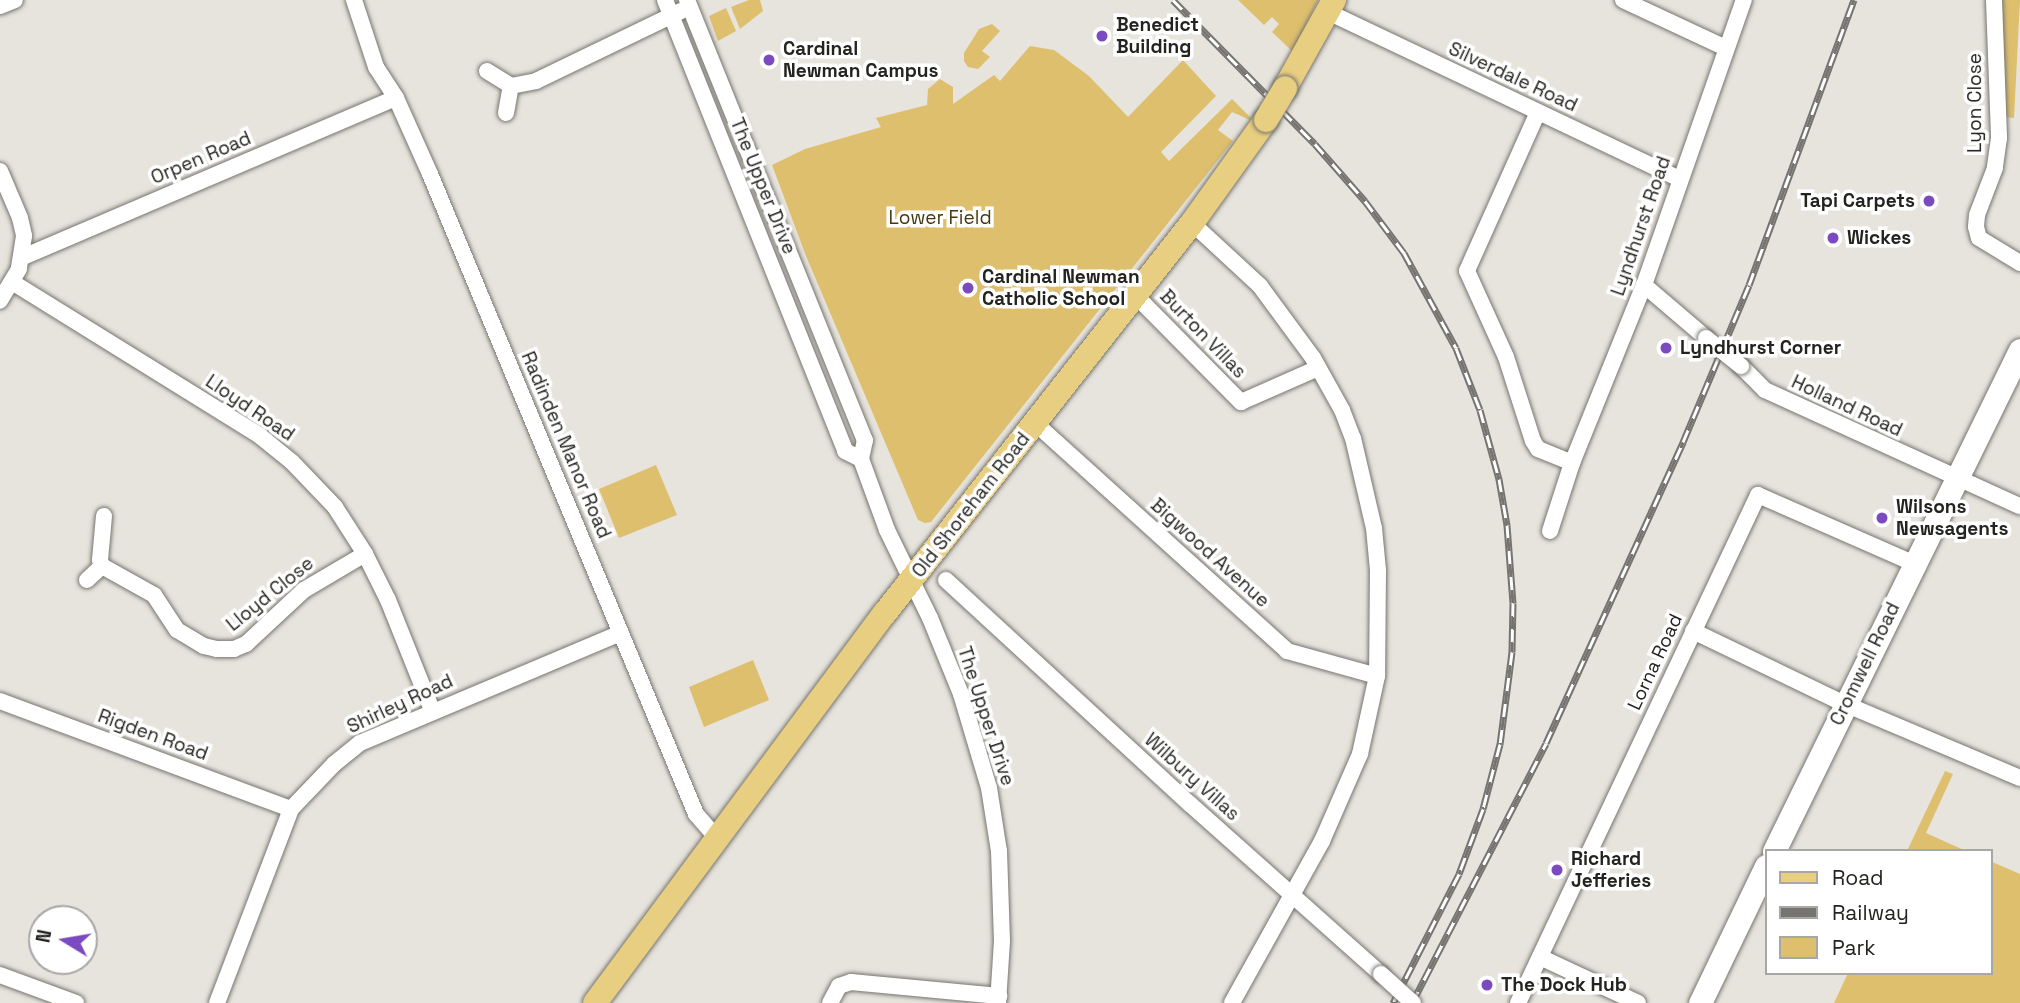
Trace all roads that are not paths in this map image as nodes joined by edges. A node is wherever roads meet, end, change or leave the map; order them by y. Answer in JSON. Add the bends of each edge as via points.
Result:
{"nodes":[{"id":1,"x":15,"y":0,"type":"edge"},
{"id":2,"x":354,"y":0,"type":"edge"},
{"id":3,"x":665,"y":0,"type":"edge"},
{"id":4,"x":1623,"y":0,"type":"edge"},
{"id":5,"x":1744,"y":0,"type":"edge"},
{"id":6,"x":1994,"y":0,"type":"edge"},
{"id":7,"x":689,"y":4,"type":"edge"},
{"id":8,"x":0,"y":6,"type":"edge"},
{"id":9,"x":1331,"y":6,"type":"edge"},
{"id":10,"x":671,"y":16,"type":"junction"},
{"id":11,"x":1726,"y":48,"type":"junction"},
{"id":12,"x":487,"y":71,"type":"dead end"},
{"id":13,"x":512,"y":86,"type":"junction"},
{"id":14,"x":396,"y":98,"type":"junction"},
{"id":15,"x":1538,"y":112,"type":"junction"},
{"id":16,"x":506,"y":113,"type":"dead end"},
{"id":17,"x":0,"y":171,"type":"edge"},
{"id":18,"x":1679,"y":179,"type":"junction"},
{"id":19,"x":1192,"y":223,"type":"junction"},
{"id":20,"x":23,"y":257,"type":"junction"},
{"id":21,"x":2020,"y":262,"type":"edge"},
{"id":22,"x":12,"y":282,"type":"junction"},
{"id":23,"x":1644,"y":285,"type":"junction"},
{"id":24,"x":1135,"y":295,"type":"junction"},
{"id":25,"x":0,"y":301,"type":"edge"},
{"id":26,"x":2020,"y":350,"type":"edge"},
{"id":27,"x":1318,"y":368,"type":"junction"},
{"id":28,"x":1035,"y":423,"type":"junction"},
{"id":29,"x":861,"y":459,"type":"junction"},
{"id":30,"x":1572,"y":463,"type":"junction"},
{"id":31,"x":1957,"y":478,"type":"junction"},
{"id":32,"x":2020,"y":506,"type":"edge"},
{"id":33,"x":104,"y":516,"type":"dead end"},
{"id":34,"x":1550,"y":531,"type":"dead end"},
{"id":35,"x":365,"y":554,"type":"junction"},
{"id":36,"x":1915,"y":564,"type":"junction"},
{"id":37,"x":102,"y":566,"type":"junction"},
{"id":38,"x":913,"y":579,"type":"junction"},
{"id":39,"x":87,"y":580,"type":"dead end"},
{"id":40,"x":946,"y":580,"type":"dead end"},
{"id":41,"x":1693,"y":631,"type":"junction"},
{"id":42,"x":621,"y":633,"type":"junction"},
{"id":43,"x":1377,"y":676,"type":"junction"},
{"id":44,"x":0,"y":701,"type":"edge"},
{"id":45,"x":1845,"y":704,"type":"junction"},
{"id":46,"x":432,"y":710,"type":"junction"},
{"id":47,"x":2020,"y":778,"type":"edge"},
{"id":48,"x":291,"y":809,"type":"junction"},
{"id":49,"x":716,"y":837,"type":"junction"},
{"id":50,"x":1775,"y":849,"type":"edge"},
{"id":51,"x":1764,"y":870,"type":"edge"},
{"id":52,"x":1293,"y":895,"type":"junction"},
{"id":53,"x":1539,"y":957,"type":"junction"},
{"id":54,"x":0,"y":975,"type":"edge"},
{"id":55,"x":998,"y":1000,"type":"edge"},
{"id":56,"x":76,"y":1003,"type":"edge"},
{"id":57,"x":217,"y":1003,"type":"edge"},
{"id":58,"x":595,"y":1003,"type":"edge"},
{"id":59,"x":831,"y":1003,"type":"edge"},
{"id":60,"x":1232,"y":1003,"type":"edge"},
{"id":61,"x":1413,"y":1003,"type":"edge"},
{"id":62,"x":1518,"y":1003,"type":"edge"},
{"id":63,"x":1638,"y":1003,"type":"edge"},
{"id":64,"x":1700,"y":1003,"type":"edge"}],
"edges":[{"from":1,"to":8,"type":"street"},
{"from":2,"to":14,"type":"street","name":"Radinden Manor Road","via":[[376,67]]},
{"from":3,"to":10,"type":"street","name":"The Upper Drive"},
{"from":4,"to":11,"type":"street"},
{"from":5,"to":11,"type":"street","name":"Lyndhurst Road"},
{"from":6,"to":21,"type":"street","name":"Lyon Close","via":[[1999,138],[1996,168],[1976,227],[1979,238]]},
{"from":7,"to":10,"type":"street"},
{"from":7,"to":29,"type":"street","name":"The Upper Drive","via":[[865,440]]},
{"from":9,"to":15,"type":"street","name":"Silverdale Road"},
{"from":9,"to":19,"type":"main road","name":"Old Shoreham Road","bridge":true,"via":[[1266,120]]},
{"from":10,"to":13,"type":"street","via":[[536,81]]},
{"from":10,"to":29,"type":"street","name":"The Upper Drive","via":[[845,451]]},
{"from":11,"to":18,"type":"street","name":"Lyndhurst Road"},
{"from":12,"to":13,"type":"street"},
{"from":13,"to":16,"type":"street"},
{"from":14,"to":20,"type":"street","name":"Orpen Road"},
{"from":14,"to":42,"type":"street","name":"Radinden Manor Road"},
{"from":15,"to":18,"type":"street","name":"Silverdale Road"},
{"from":15,"to":30,"type":"street","via":[[1467,271],[1506,357],[1533,441],[1538,449]]},
{"from":17,"to":20,"type":"street","via":[[20,218]]},
{"from":18,"to":23,"type":"street","name":"Lyndhurst Road"},
{"from":19,"to":24,"type":"main road","name":"Old Shoreham Road"},
{"from":19,"to":27,"type":"street","via":[[1260,286]]},
{"from":20,"to":22,"type":"street"},
{"from":22,"to":25,"type":"street"},
{"from":22,"to":35,"type":"street","name":"Lloyd Road","via":[[260,436],[335,507]]},
{"from":23,"to":30,"type":"street","name":"Lyndhurst Road"},
{"from":23,"to":31,"type":"street","name":"Holland Road","bridge":true,"via":[[1765,390]]},
{"from":24,"to":27,"type":"street","name":"Burton Villas","via":[[1241,402]]},
{"from":24,"to":28,"type":"main road","name":"Old Shoreham Road"},
{"from":26,"to":31,"type":"main road","name":"Cromwell Road"},
{"from":27,"to":43,"type":"street","via":[[1353,438],[1374,528]]},
{"from":28,"to":38,"type":"main road","name":"Old Shoreham Road"},
{"from":28,"to":43,"type":"street","name":"Bigwood Avenue","via":[[1287,652]]},
{"from":29,"to":38,"type":"street","name":"The Upper Drive","via":[[887,530]]},
{"from":30,"to":34,"type":"street","name":"Lyndhurst Road"},
{"from":31,"to":32,"type":"street","name":"Holland Road"},
{"from":31,"to":36,"type":"main road","name":"Cromwell Road"},
{"from":33,"to":37,"type":"street"},
{"from":35,"to":37,"type":"street","name":"Lloyd Close","via":[[304,590],[246,644],[225,650],[204,646],[177,630],[153,595]]},
{"from":35,"to":46,"type":"street","name":"Lloyd Road"},
{"from":36,"to":41,"type":"street","name":"Lorna Road","via":[[1758,495]]},
{"from":36,"to":45,"type":"main road","name":"Cromwell Road"},
{"from":37,"to":39,"type":"street"},
{"from":38,"to":49,"type":"main road","name":"Old Shoreham Road"},
{"from":38,"to":55,"type":"street","name":"The Upper Drive","via":[[961,694],[989,788],[999,851],[1002,941]]},
{"from":40,"to":52,"type":"street","name":"Wilbury Villas"},
{"from":41,"to":45,"type":"street"},
{"from":41,"to":53,"type":"street","name":"Lorna Road"},
{"from":42,"to":46,"type":"street","name":"Shirley Road"},
{"from":42,"to":49,"type":"street","name":"Radinden Manor Road","via":[[696,814]]},
{"from":43,"to":52,"type":"street","via":[[1360,754]]},
{"from":44,"to":48,"type":"street","name":"Rigden Road"},
{"from":45,"to":47,"type":"street"},
{"from":45,"to":50,"type":"main road","name":"Cromwell Road"},
{"from":46,"to":48,"type":"street","name":"Shirley Road","via":[[359,743]]},
{"from":48,"to":57,"type":"street","name":"Shirley Road"},
{"from":49,"to":58,"type":"main road","name":"Old Shoreham Road"},
{"from":51,"to":64,"type":"main road"},
{"from":52,"to":60,"type":"street"},
{"from":52,"to":61,"type":"street","name":"Wilbury Villas","bridge":true},
{"from":53,"to":62,"type":"street","name":"Lorna Road"},
{"from":53,"to":63,"type":"street"},
{"from":54,"to":56,"type":"street"},
{"from":55,"to":59,"type":"street","via":[[850,982],[839,986]]}]}
